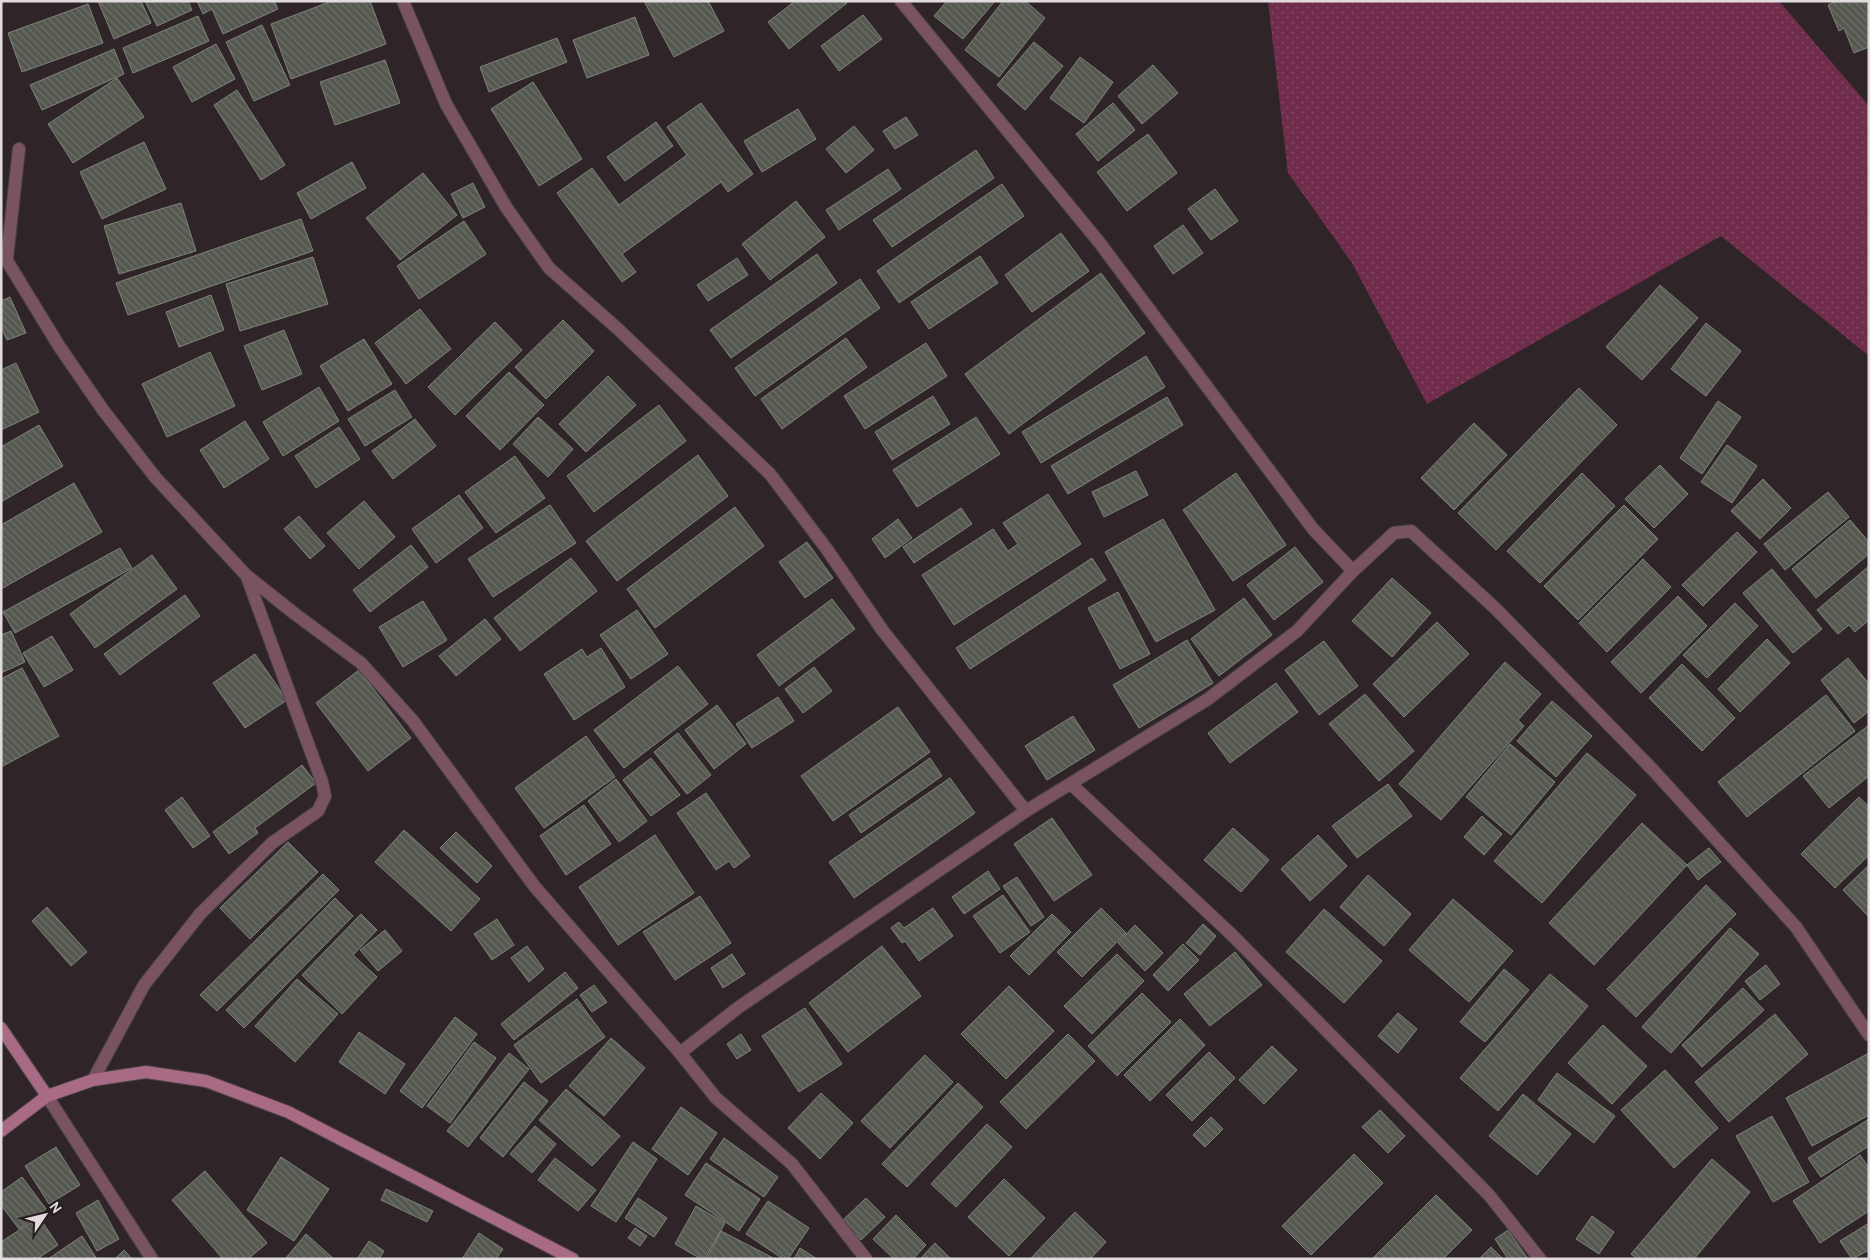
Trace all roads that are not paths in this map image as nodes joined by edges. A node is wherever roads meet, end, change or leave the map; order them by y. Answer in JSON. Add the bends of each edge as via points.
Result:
{"nodes":[{"id":1,"x":403,"y":1,"type":"edge"},
{"id":2,"x":901,"y":1,"type":"edge"},
{"id":3,"x":19,"y":149,"type":"dead end"},
{"id":4,"x":4,"y":254,"type":"edge"},
{"id":5,"x":1353,"y":571,"type":"junction"},
{"id":6,"x":246,"y":575,"type":"junction"},
{"id":7,"x":1071,"y":784,"type":"junction"},
{"id":8,"x":1026,"y":811,"type":"junction"},
{"id":9,"x":1,"y":1028,"type":"edge"},
{"id":10,"x":1869,"y":1035,"type":"edge"},
{"id":11,"x":680,"y":1053,"type":"junction"},
{"id":12,"x":92,"y":1080,"type":"junction"},
{"id":13,"x":47,"y":1096,"type":"junction"},
{"id":14,"x":1,"y":1131,"type":"edge"},
{"id":15,"x":152,"y":1259,"type":"edge"},
{"id":16,"x":573,"y":1259,"type":"edge"},
{"id":17,"x":866,"y":1259,"type":"edge"},
{"id":18,"x":1540,"y":1259,"type":"edge"}],
"edges":[{"from":1,"to":8,"type":"street","via":[[446,104],[506,206],[549,268],[770,474],[883,631]]},
{"from":2,"to":5,"type":"street","via":[[1099,242],[1313,529]]},
{"from":3,"to":4,"type":"street"},
{"from":4,"to":6,"type":"street","via":[[59,346],[126,440],[154,477]]},
{"from":5,"to":7,"type":"street","via":[[1297,632],[1215,694]]},
{"from":5,"to":10,"type":"street","via":[[1394,533],[1411,531],[1496,608],[1652,770],[1796,927]]},
{"from":6,"to":11,"type":"street","via":[[361,663],[412,720],[535,888]]},
{"from":6,"to":12,"type":"street","via":[[322,782],[324,796],[318,811],[272,843],[200,914],[144,985]]},
{"from":7,"to":8,"type":"street"},
{"from":7,"to":18,"type":"street","via":[[1230,934],[1489,1195]]},
{"from":8,"to":11,"type":"street","via":[[739,1007]]},
{"from":9,"to":13,"type":"street"},
{"from":11,"to":17,"type":"street","via":[[716,1098],[792,1164]]},
{"from":12,"to":13,"type":"street"},
{"from":12,"to":16,"type":"street","via":[[146,1072],[206,1081],[288,1112]]},
{"from":13,"to":14,"type":"street"},
{"from":13,"to":15,"type":"street"}]}
